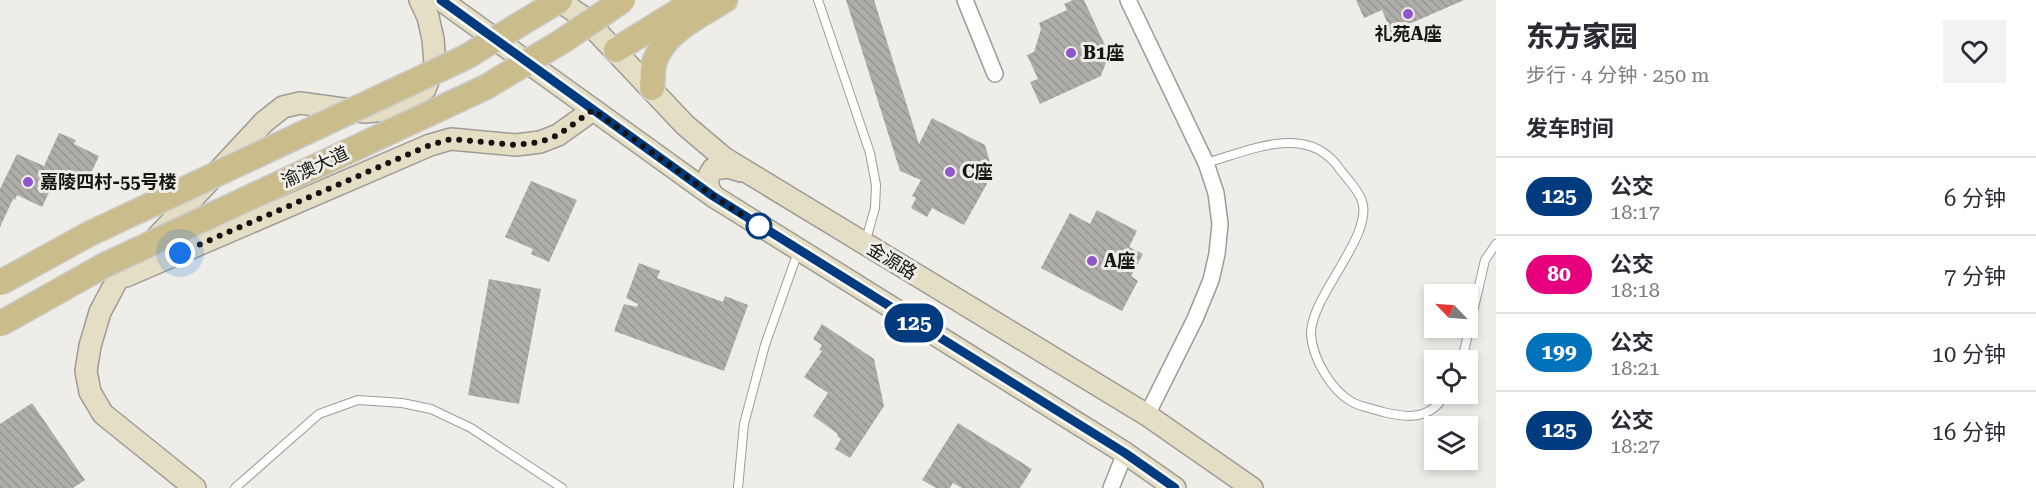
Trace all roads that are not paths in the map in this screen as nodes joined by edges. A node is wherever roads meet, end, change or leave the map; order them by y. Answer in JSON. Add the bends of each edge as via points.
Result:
{"nodes":[{"id":1,"x":420,"y":0,"type":"edge"},
{"id":2,"x":441,"y":0,"type":"edge"},
{"id":3,"x":559,"y":0,"type":"edge"},
{"id":4,"x":603,"y":0,"type":"edge"},
{"id":5,"x":623,"y":0,"type":"edge"},
{"id":6,"x":697,"y":0,"type":"edge"},
{"id":7,"x":725,"y":0,"type":"edge"},
{"id":8,"x":818,"y":0,"type":"edge"},
{"id":9,"x":965,"y":0,"type":"edge"},
{"id":10,"x":1128,"y":0,"type":"edge"},
{"id":11,"x":583,"y":17,"type":"junction"},
{"id":12,"x":616,"y":50,"type":"junction"},
{"id":13,"x":995,"y":74,"type":"dead end"},
{"id":14,"x":652,"y":88,"type":"junction"},
{"id":15,"x":593,"y":110,"type":"junction"},
{"id":16,"x":1206,"y":163,"type":"junction"},
{"id":17,"x":750,"y":174,"type":"junction"},
{"id":18,"x":713,"y":196,"type":"junction"},
{"id":19,"x":865,"y":244,"type":"junction"},
{"id":20,"x":1496,"y":244,"type":"edge"},
{"id":21,"x":798,"y":251,"type":"junction"},
{"id":22,"x":117,"y":280,"type":"junction"},
{"id":23,"x":0,"y":283,"type":"edge"},
{"id":24,"x":0,"y":324,"type":"edge"},
{"id":25,"x":1464,"y":350,"type":"edge"},
{"id":26,"x":1437,"y":404,"type":"edge"},
{"id":27,"x":1147,"y":415,"type":"junction"},
{"id":28,"x":1125,"y":453,"type":"junction"},
{"id":29,"x":195,"y":488,"type":"edge"},
{"id":30,"x":235,"y":488,"type":"edge"},
{"id":31,"x":562,"y":488,"type":"edge"},
{"id":32,"x":738,"y":488,"type":"edge"},
{"id":33,"x":1111,"y":488,"type":"edge"},
{"id":34,"x":1175,"y":488,"type":"edge"},
{"id":35,"x":1252,"y":488,"type":"edge"}],
"edges":[{"from":1,"to":22,"type":"main road","via":[[433,39],[435,63],[425,89],[408,103],[387,110],[365,112],[300,103],[283,107],[264,122]]},
{"from":2,"to":15,"type":"main road"},
{"from":3,"to":11,"type":"main road","name":"金源路"},
{"from":3,"to":23,"type":"main road","name":"渝澳大道","bridge":true,"via":[[466,57],[89,234]]},
{"from":4,"to":11,"type":"main road"},
{"from":5,"to":24,"type":"main road","name":"渝澳大道","bridge":true,"via":[[486,87],[105,265]]},
{"from":6,"to":12,"type":"main road"},
{"from":7,"to":14,"type":"main road","via":[[676,32],[662,47],[654,62]]},
{"from":8,"to":19,"type":"lane","via":[[870,153],[876,185],[875,208]]},
{"from":9,"to":13,"type":"street"},
{"from":10,"to":16,"type":"street"},
{"from":11,"to":12,"type":"main road","name":"金源路"},
{"from":12,"to":14,"type":"main road","name":"金源路"},
{"from":14,"to":17,"type":"main road","name":"金源路","via":[[686,125],[724,158]]},
{"from":15,"to":18,"type":"main road"},
{"from":15,"to":22,"type":"main road","via":[[558,135],[540,142],[516,145],[451,139],[430,145]]},
{"from":16,"to":26,"type":"lane","via":[[1271,144],[1299,142],[1331,157],[1363,202],[1364,218],[1317,310],[1311,333],[1318,363],[1328,379],[1353,402],[1400,417],[1414,416]]},
{"from":16,"to":27,"type":"street","via":[[1220,224],[1217,254],[1195,319]]},
{"from":17,"to":18,"type":"main road","via":[[728,166],[713,169],[707,183]]},
{"from":17,"to":19,"type":"main road","name":"金源路"},
{"from":18,"to":21,"type":"main road"},
{"from":19,"to":27,"type":"main road","name":"金源路"},
{"from":20,"to":25,"type":"lane","via":[[1485,260]]},
{"from":21,"to":28,"type":"main road"},
{"from":21,"to":32,"type":"lane","via":[[765,345],[744,424]]},
{"from":22,"to":29,"type":"main road","via":[[100,312],[90,346],[86,371],[90,392],[103,414]]},
{"from":27,"to":35,"type":"main road","name":"金源路"},
{"from":28,"to":33,"type":"street"},
{"from":28,"to":34,"type":"main road"},
{"from":30,"to":31,"type":"lane","via":[[319,414],[358,400],[402,403],[430,410],[471,428]]}]}
